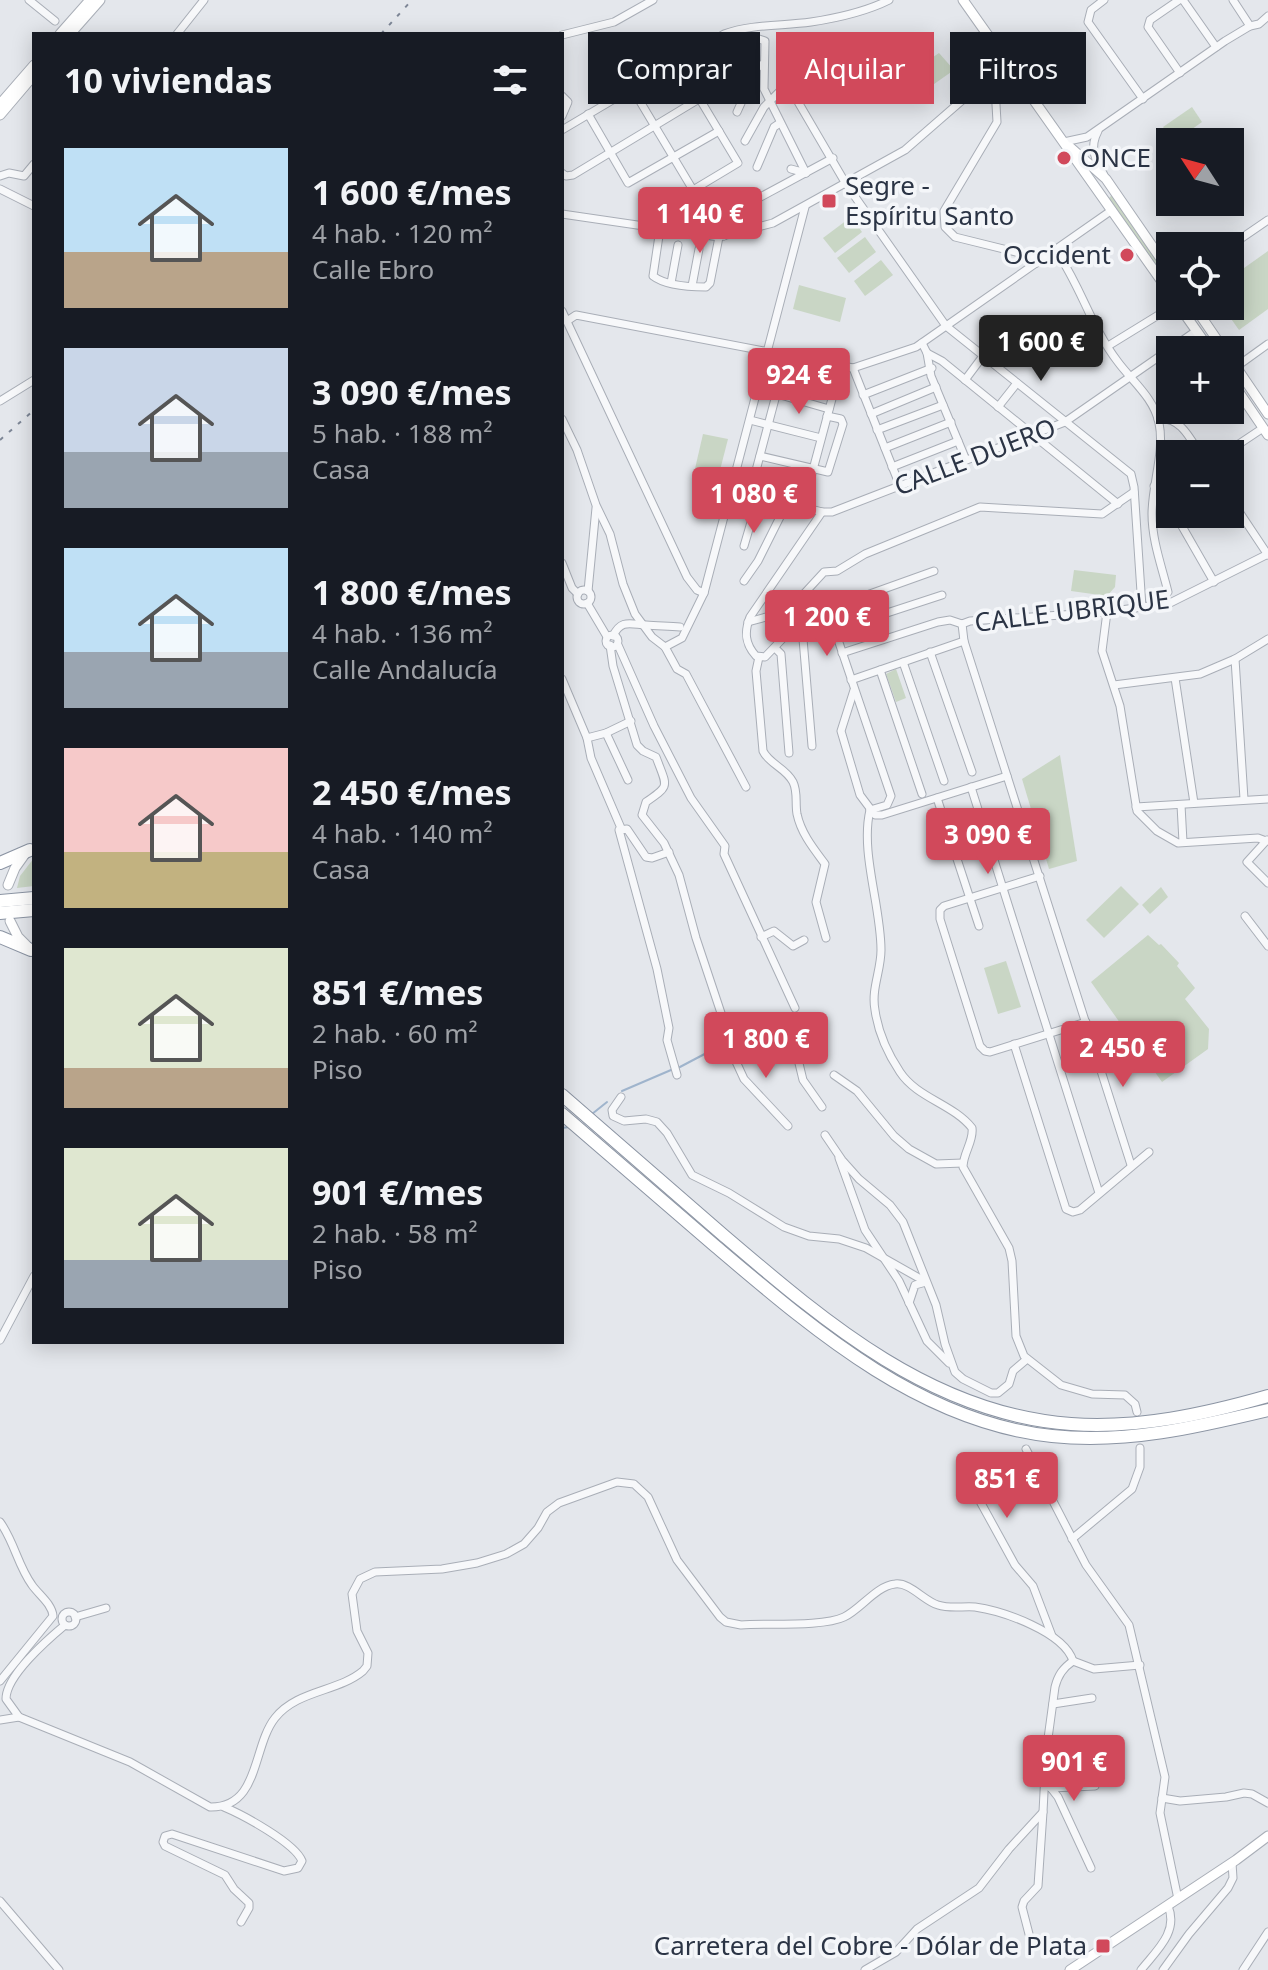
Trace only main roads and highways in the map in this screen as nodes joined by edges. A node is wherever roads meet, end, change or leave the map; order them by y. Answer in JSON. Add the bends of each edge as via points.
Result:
{"nodes":[{"id":1,"x":90,"y":0,"type":"edge"},
{"id":2,"x":100,"y":0,"type":"edge"},
{"id":3,"x":963,"y":0,"type":"edge"},
{"id":4,"x":62,"y":32,"type":"edge"},
{"id":5,"x":72,"y":32,"type":"edge"},
{"id":6,"x":32,"y":67,"type":"edge"},
{"id":7,"x":32,"y":77,"type":"edge"},
{"id":8,"x":0,"y":104,"type":"edge"},
{"id":9,"x":0,"y":115,"type":"edge"},
{"id":10,"x":1064,"y":142,"type":"junction"},
{"id":11,"x":1156,"y":252,"type":"edge"},
{"id":12,"x":1156,"y":273,"type":"edge"},
{"id":13,"x":1244,"y":379,"type":"edge"},
{"id":14,"x":1244,"y":399,"type":"edge"},
{"id":15,"x":1268,"y":414,"type":"edge"},
{"id":16,"x":1266,"y":431,"type":"edge"},
{"id":17,"x":32,"y":848,"type":"edge"},
{"id":18,"x":0,"y":863,"type":"edge"},
{"id":19,"x":8,"y":885,"type":"dead end"},
{"id":20,"x":32,"y":898,"type":"edge"},
{"id":21,"x":0,"y":901,"type":"edge"},
{"id":22,"x":32,"y":910,"type":"edge"},
{"id":23,"x":5,"y":917,"type":"edge"},
{"id":24,"x":0,"y":937,"type":"edge"},
{"id":25,"x":32,"y":951,"type":"edge"},
{"id":26,"x":564,"y":1097,"type":"edge"},
{"id":27,"x":564,"y":1116,"type":"edge"},
{"id":28,"x":747,"y":1264,"type":"junction"},
{"id":29,"x":1268,"y":1396,"type":"edge"},
{"id":30,"x":1268,"y":1410,"type":"edge"},
{"id":31,"x":1268,"y":1836,"type":"edge"},
{"id":32,"x":1070,"y":1970,"type":"edge"}],
"edges":[{"from":1,"to":4,"type":"main road"},
{"from":2,"to":5,"type":"main road"},
{"from":3,"to":10,"type":"main road"},
{"from":6,"to":8,"type":"main road"},
{"from":7,"to":9,"type":"main road"},
{"from":10,"to":11,"type":"main road","via":[[1106,179]]},
{"from":10,"to":12,"type":"main road"},
{"from":13,"to":15,"type":"main road"},
{"from":14,"to":16,"type":"main road"},
{"from":17,"to":18,"type":"highway"},
{"from":17,"to":19,"type":"main road"},
{"from":20,"to":21,"type":"highway"},
{"from":22,"to":23,"type":"highway"},
{"from":23,"to":25,"type":"main road"},
{"from":24,"to":25,"type":"highway"},
{"from":26,"to":28,"type":"highway"},
{"from":27,"to":28,"type":"highway"},
{"from":28,"to":29,"type":"highway","via":[[878,1356],[943,1391],[1003,1413],[1070,1424],[1134,1423]]},
{"from":28,"to":30,"type":"highway","via":[[819,1331],[897,1383],[970,1416],[1014,1429],[1068,1437],[1127,1437]]},
{"from":31,"to":32,"type":"main road"}]}
